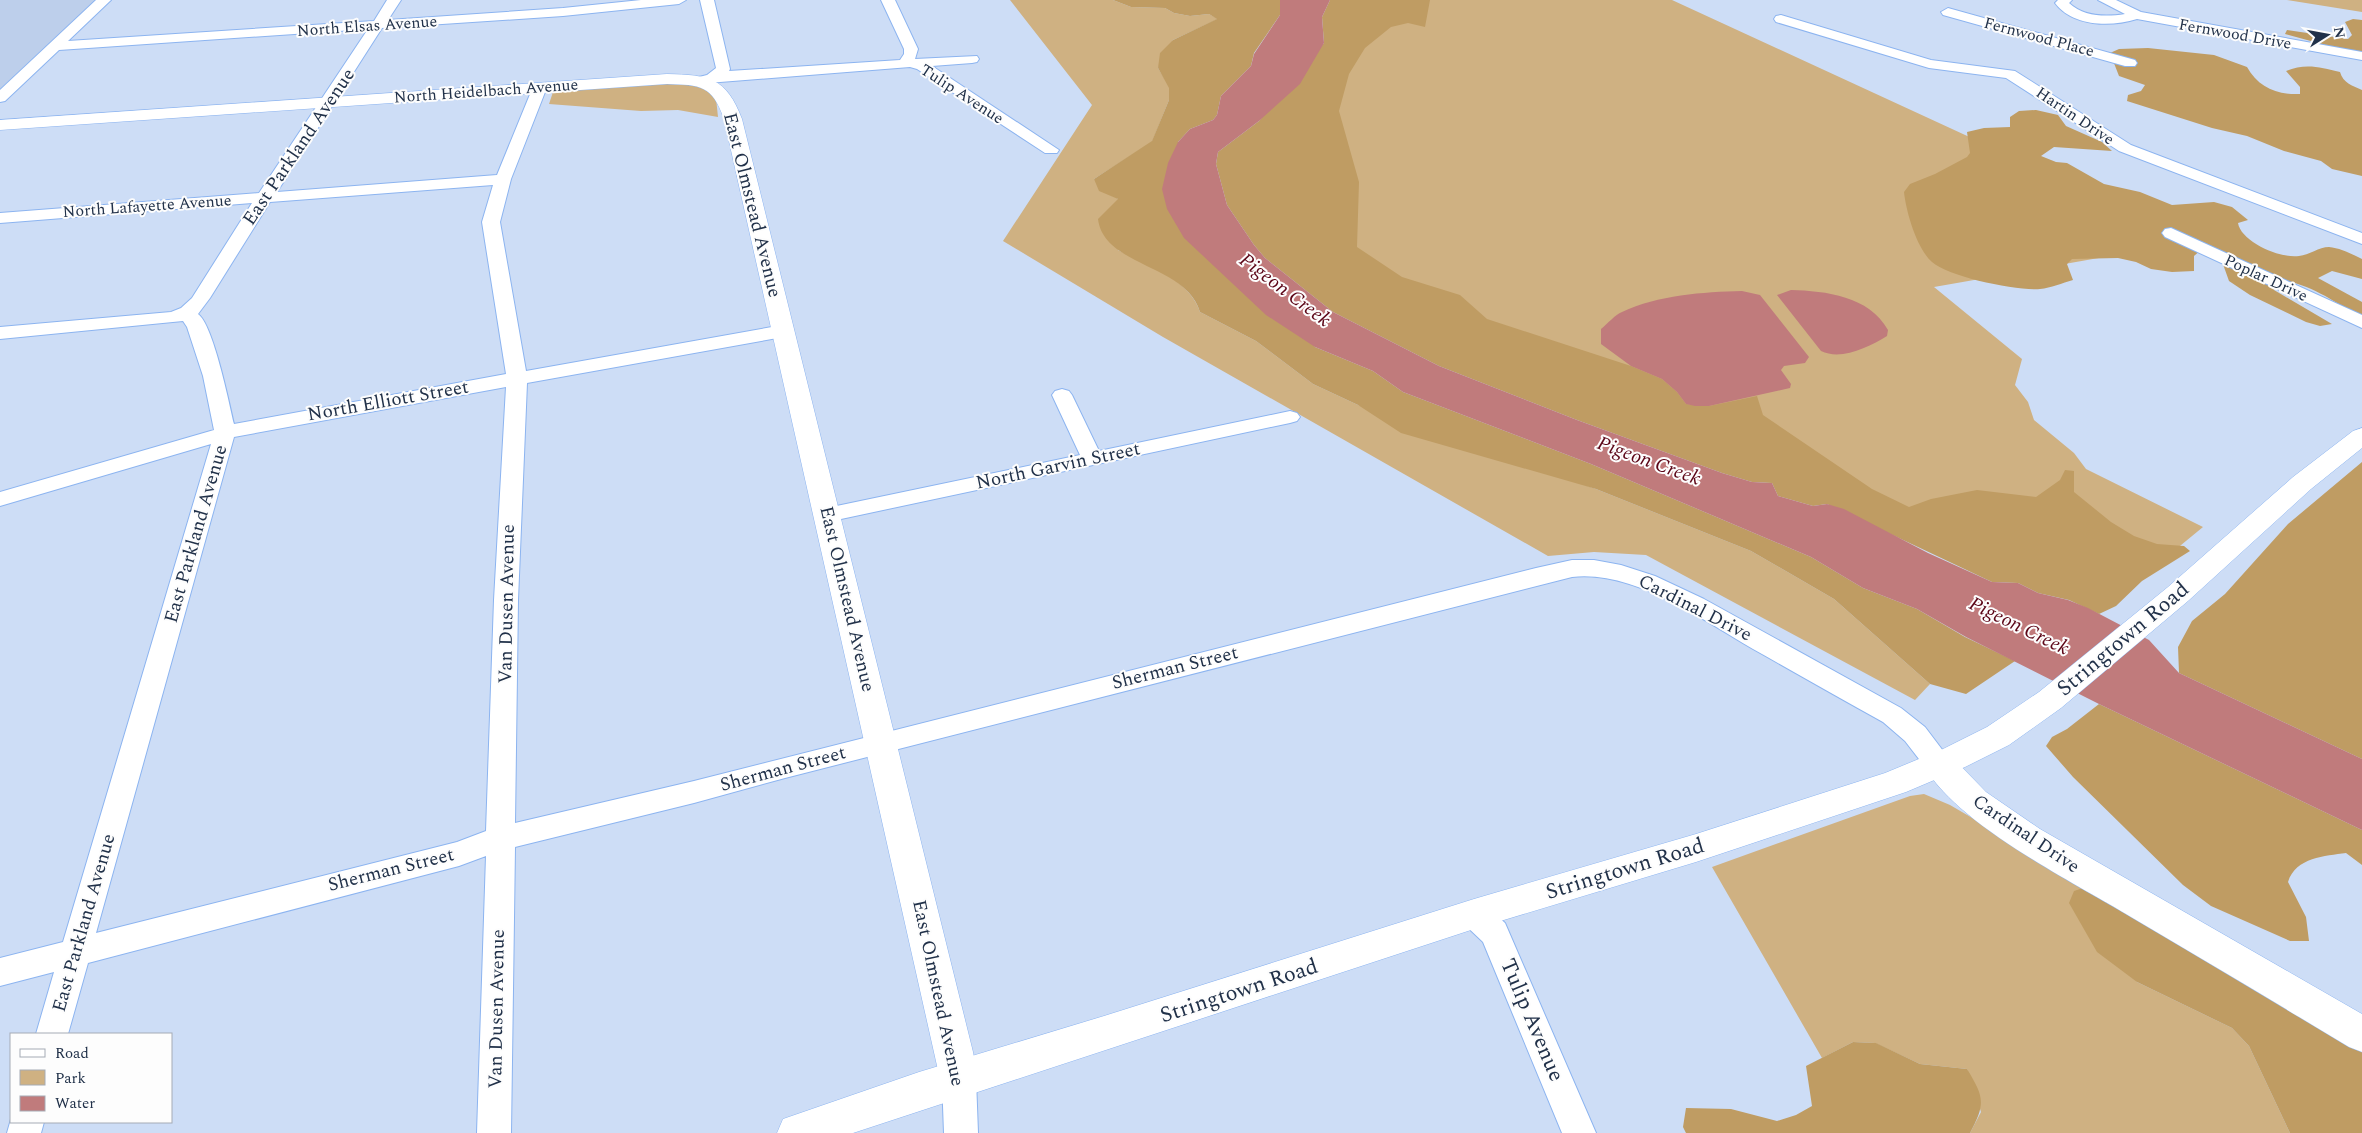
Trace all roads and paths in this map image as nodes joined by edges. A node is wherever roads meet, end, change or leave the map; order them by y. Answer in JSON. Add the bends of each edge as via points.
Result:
{"nodes":[{"id":1,"x":104,"y":0,"type":"edge"},
{"id":2,"x":394,"y":0,"type":"edge"},
{"id":3,"x":679,"y":0,"type":"edge"},
{"id":4,"x":707,"y":0,"type":"edge"},
{"id":5,"x":888,"y":0,"type":"edge"},
{"id":6,"x":2065,"y":0,"type":"edge"},
{"id":7,"x":2105,"y":0,"type":"edge"},
{"id":8,"x":1948,"y":12,"type":"dead end"},
{"id":9,"x":2137,"y":16,"type":"junction"},
{"id":10,"x":2068,"y":24,"type":"junction"},
{"id":11,"x":378,"y":26,"type":"junction"},
{"id":12,"x":2037,"y":36,"type":"junction"},
{"id":13,"x":2055,"y":42,"type":"junction"},
{"id":14,"x":56,"y":46,"type":"junction"},
{"id":15,"x":2362,"y":56,"type":"edge"},
{"id":16,"x":1861,"y":58,"type":"dead end"},
{"id":17,"x":1907,"y":58,"type":"junction"},
{"id":18,"x":972,"y":59,"type":"dead end"},
{"id":19,"x":905,"y":62,"type":"junction"},
{"id":20,"x":2130,"y":63,"type":"dead end"},
{"id":21,"x":1889,"y":67,"type":"dead end"},
{"id":22,"x":706,"y":79,"type":"junction"},
{"id":23,"x":540,"y":87,"type":"junction"},
{"id":24,"x":0,"y":98,"type":"edge"},
{"id":25,"x":327,"y":102,"type":"junction"},
{"id":26,"x":0,"y":124,"type":"edge"},
{"id":27,"x":1052,"y":150,"type":"dead end"},
{"id":28,"x":503,"y":179,"type":"junction"},
{"id":29,"x":265,"y":196,"type":"junction"},
{"id":30,"x":0,"y":218,"type":"edge"},
{"id":31,"x":2171,"y":233,"type":"dead end"},
{"id":32,"x":2362,"y":239,"type":"edge"},
{"id":33,"x":186,"y":315,"type":"junction"},
{"id":34,"x":2362,"y":322,"type":"edge"},
{"id":35,"x":783,"y":331,"type":"junction"},
{"id":36,"x":0,"y":333,"type":"edge"},
{"id":37,"x":517,"y":378,"type":"junction"},
{"id":38,"x":1062,"y":395,"type":"dead end"},
{"id":39,"x":1290,"y":418,"type":"dead end"},
{"id":40,"x":225,"y":432,"type":"junction"},
{"id":41,"x":2362,"y":436,"type":"edge"},
{"id":42,"x":1092,"y":458,"type":"junction"},
{"id":43,"x":0,"y":499,"type":"edge"},
{"id":44,"x":827,"y":515,"type":"junction"},
{"id":45,"x":1568,"y":570,"type":"joint"},
{"id":46,"x":882,"y":744,"type":"junction"},
{"id":47,"x":1939,"y":764,"type":"junction"},
{"id":48,"x":502,"y":838,"type":"junction"},
{"id":49,"x":1474,"y":914,"type":"junction"},
{"id":50,"x":76,"y":952,"type":"junction"},
{"id":51,"x":0,"y":972,"type":"edge"},
{"id":52,"x":52,"y":1033,"type":"edge"},
{"id":53,"x":2362,"y":1034,"type":"edge"},
{"id":54,"x":958,"y":1079,"type":"junction"},
{"id":55,"x":494,"y":1133,"type":"edge"},
{"id":56,"x":797,"y":1133,"type":"edge"},
{"id":57,"x":961,"y":1133,"type":"edge"},
{"id":58,"x":1579,"y":1133,"type":"edge"}],
"edges":[{"from":1,"to":14,"type":"street"},
{"from":2,"to":11,"type":"street","name":"East Parkland Avenue"},
{"from":3,"to":11,"type":"street","name":"North Elsas Avenue"},
{"from":4,"to":22,"type":"street","via":[[723,69]]},
{"from":5,"to":19,"type":"street","name":"Tulip Avenue","via":[[911,49]]},
{"from":6,"to":10,"type":"street","via":[[2062,3]]},
{"from":7,"to":9,"type":"street","name":"Fernwood Drive"},
{"from":8,"to":12,"type":"street","name":"Fernwood Place"},
{"from":9,"to":10,"type":"street","name":"Fernwood Drive","via":[[2094,18]]},
{"from":9,"to":15,"type":"street","name":"Fernwood Drive"},
{"from":10,"to":12,"type":"street","name":"Fernwood Drive"},
{"from":10,"to":13,"type":"street","name":"Fernwood Drive"},
{"from":11,"to":14,"type":"street","name":"North Elsas Avenue"},
{"from":11,"to":25,"type":"street","name":"East Parkland Avenue"},
{"from":12,"to":13,"type":"street","name":"Fernwood Place"},
{"from":13,"to":20,"type":"street","name":"Fernwood Place"},
{"from":14,"to":24,"type":"street"},
{"from":16,"to":17,"type":"street","name":"Hartin Drive","via":[[1779,21]]},
{"from":17,"to":21,"type":"street"},
{"from":17,"to":32,"type":"street","name":"Hartin Drive","via":[[2010,74],[2125,148]]},
{"from":18,"to":19,"type":"street","name":"North Heidelbach Avenue"},
{"from":19,"to":22,"type":"street","name":"North Heidelbach Avenue"},
{"from":19,"to":27,"type":"street","name":"Tulip Avenue","via":[[922,66]]},
{"from":22,"to":23,"type":"street","name":"North Heidelbach Avenue"},
{"from":22,"to":35,"type":"street","name":"East Olmstead Avenue","via":[[729,106]]},
{"from":23,"to":25,"type":"street","name":"North Heidelbach Avenue"},
{"from":23,"to":28,"type":"street","name":"Van Dusen Avenue"},
{"from":25,"to":26,"type":"street","name":"North Heidelbach Avenue"},
{"from":25,"to":29,"type":"street","name":"East Parkland Avenue"},
{"from":28,"to":29,"type":"street","name":"North Lafayette Avenue"},
{"from":28,"to":37,"type":"street","name":"Van Dusen Avenue","via":[[491,222]]},
{"from":29,"to":30,"type":"street","name":"North Lafayette Avenue"},
{"from":29,"to":33,"type":"street","name":"East Parkland Avenue","via":[[195,309]]},
{"from":31,"to":34,"type":"street","name":"Poplar Drive"},
{"from":33,"to":36,"type":"street"},
{"from":33,"to":40,"type":"street","name":"East Parkland Avenue","via":[[194,320],[197,327],[213,376]]},
{"from":35,"to":37,"type":"street","name":"North Elliott Street"},
{"from":35,"to":44,"type":"street","name":"East Olmstead Avenue"},
{"from":37,"to":40,"type":"street","name":"North Elliott Street"},
{"from":37,"to":48,"type":"street","name":"Van Dusen Avenue","via":[[509,502]]},
{"from":38,"to":42,"type":"street"},
{"from":39,"to":42,"type":"street","name":"North Garvin Street"},
{"from":40,"to":43,"type":"street","name":"North Elliott Street"},
{"from":40,"to":50,"type":"street","name":"East Parkland Avenue"},
{"from":41,"to":47,"type":"street","name":"Stringtown Road","via":[[2302,483],[2178,594],[2064,689],[1998,736]]},
{"from":42,"to":44,"type":"street","name":"North Garvin Street"},
{"from":44,"to":46,"type":"street","name":"East Olmstead Avenue"},
{"from":45,"to":46,"type":"street","name":"Sherman Street"},
{"from":45,"to":47,"type":"street","name":"Cardinal Drive","via":[[1592,568],[1626,574],[1695,605],[1892,715],[1915,734]]},
{"from":46,"to":48,"type":"street","name":"Sherman Street"},
{"from":46,"to":54,"type":"street","name":"East Olmstead Avenue"},
{"from":47,"to":49,"type":"street","name":"Stringtown Road","via":[[1895,783],[1696,848]]},
{"from":47,"to":53,"type":"street","name":"Cardinal Drive","via":[[1974,801],[2028,839]]},
{"from":48,"to":50,"type":"street","name":"Sherman Street","via":[[459,854]]},
{"from":48,"to":55,"type":"street","name":"Van Dusen Avenue"},
{"from":49,"to":54,"type":"street","name":"Stringtown Road"},
{"from":49,"to":58,"type":"street","name":"Tulip Avenue","via":[[1494,933]]},
{"from":50,"to":51,"type":"street","name":"Sherman Street"},
{"from":50,"to":52,"type":"street","name":"East Parkland Avenue"},
{"from":54,"to":56,"type":"street","name":"Stringtown Road"},
{"from":54,"to":57,"type":"street","name":"East Olmstead Avenue"}]}
